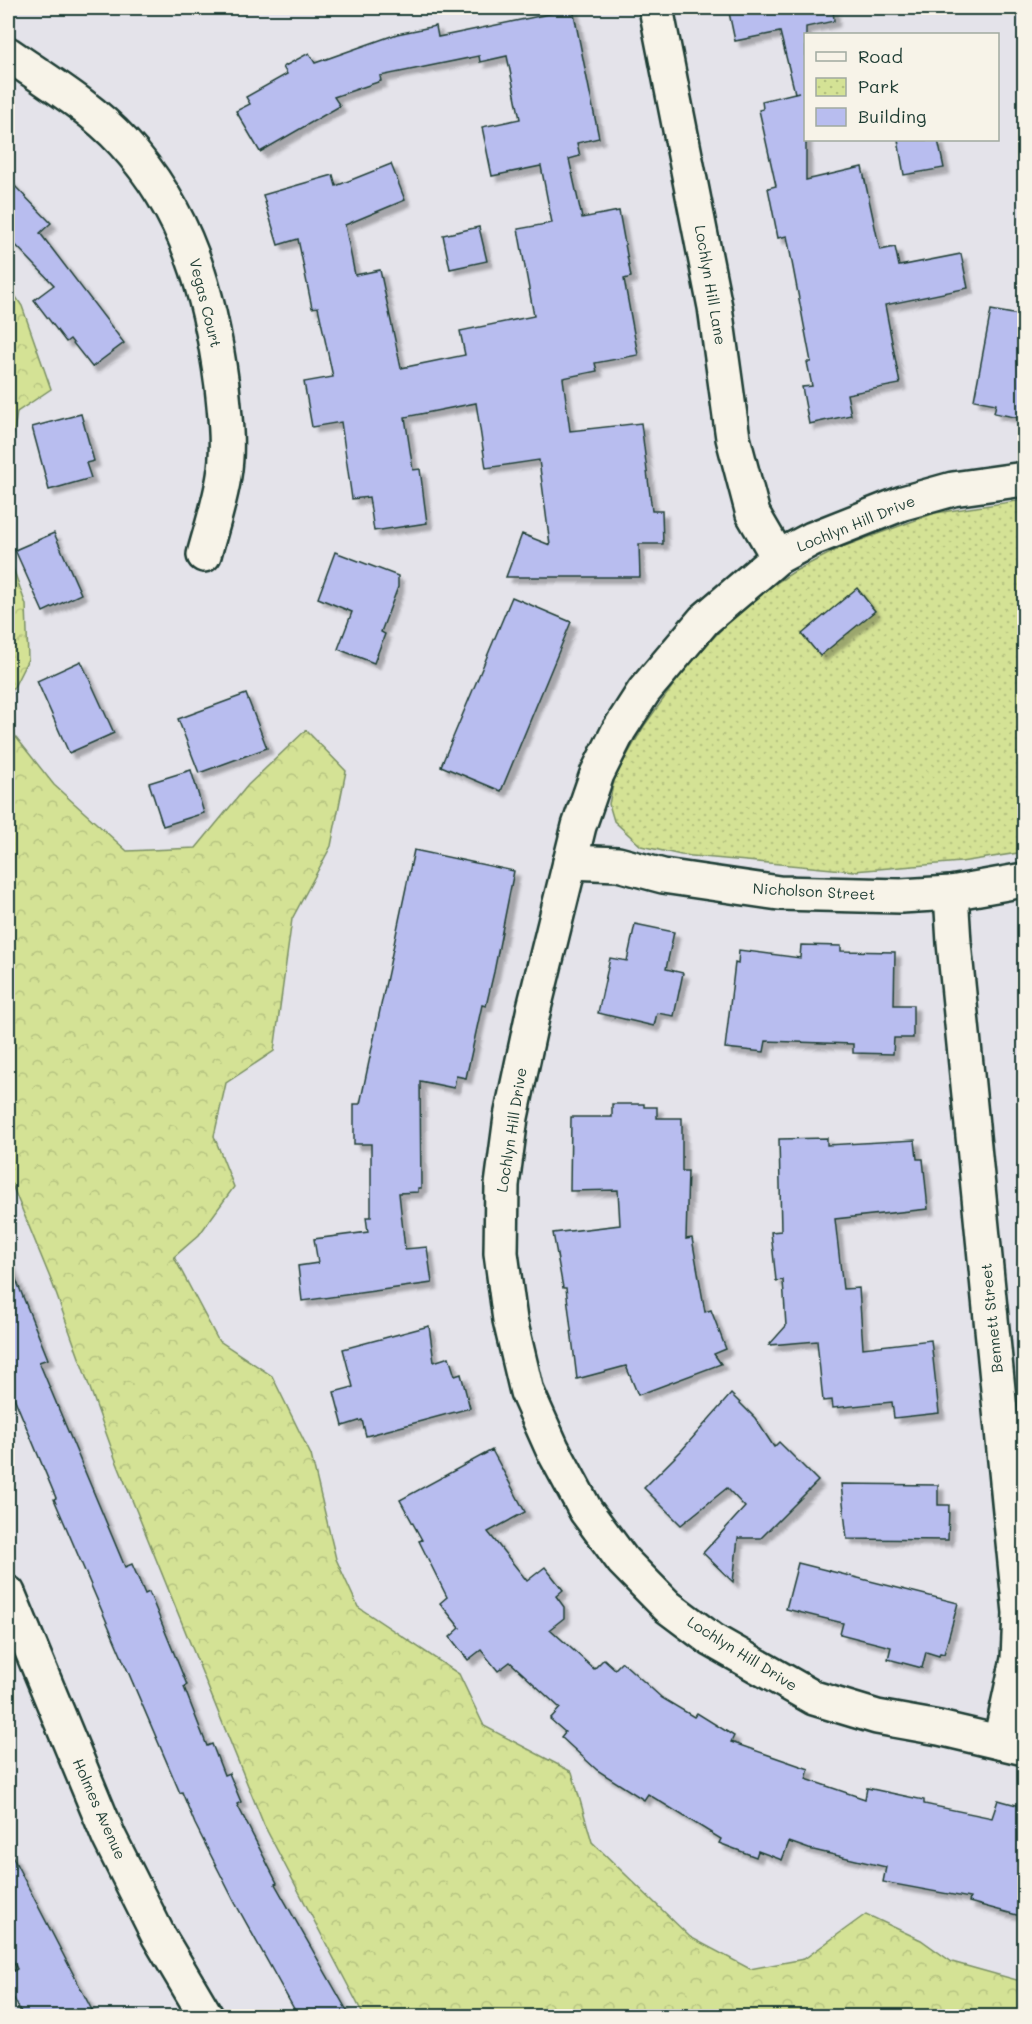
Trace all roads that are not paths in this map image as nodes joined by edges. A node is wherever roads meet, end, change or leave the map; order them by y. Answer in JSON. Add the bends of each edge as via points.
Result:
{"nodes":[{"id":1,"x":656,"y":8,"type":"edge"},
{"id":2,"x":8,"y":54,"type":"edge"},
{"id":3,"x":1024,"y":479,"type":"edge"},
{"id":4,"x":204,"y":555,"type":"dead end"},
{"id":5,"x":778,"y":557,"type":"junction"},
{"id":6,"x":570,"y":862,"type":"junction"},
{"id":7,"x":1024,"y":880,"type":"edge"},
{"id":8,"x":951,"y":893,"type":"junction"},
{"id":9,"x":8,"y":1593,"type":"edge"},
{"id":10,"x":1012,"y":1745,"type":"edge"},
{"id":11,"x":206,"y":2016,"type":"edge"}],
"edges":[{"from":1,"to":5,"type":"street","name":"Lochlyn Hill Lane","via":[[716,307],[733,438],[753,514]]},
{"from":2,"to":4,"type":"street","name":"Vegas Court","via":[[90,112],[122,141],[148,173],[175,217],[195,261],[218,354],[226,438],[224,477]]},
{"from":3,"to":5,"type":"street","name":"Lochlyn Hill Drive","via":[[953,489],[903,503],[812,539]]},
{"from":5,"to":6,"type":"street","name":"Lochlyn Hill Drive","via":[[704,620],[644,691],[597,774]]},
{"from":6,"to":8,"type":"street","name":"Nicholson Street","via":[[618,864],[663,876],[779,893]]},
{"from":6,"to":10,"type":"street","name":"Lochlyn Hill Drive","via":[[529,1029],[502,1185],[501,1252],[510,1320],[527,1392],[552,1448],[586,1510],[623,1561],[668,1607],[712,1640],[814,1698],[877,1717]]},
{"from":7,"to":8,"type":"street","name":"Nicholson Street"},
{"from":8,"to":10,"type":"street","name":"Bennett Street","via":[[1020,1613]]},
{"from":9,"to":11,"type":"street","name":"Holmes Avenue","via":[[110,1837],[158,1935]]}]}
